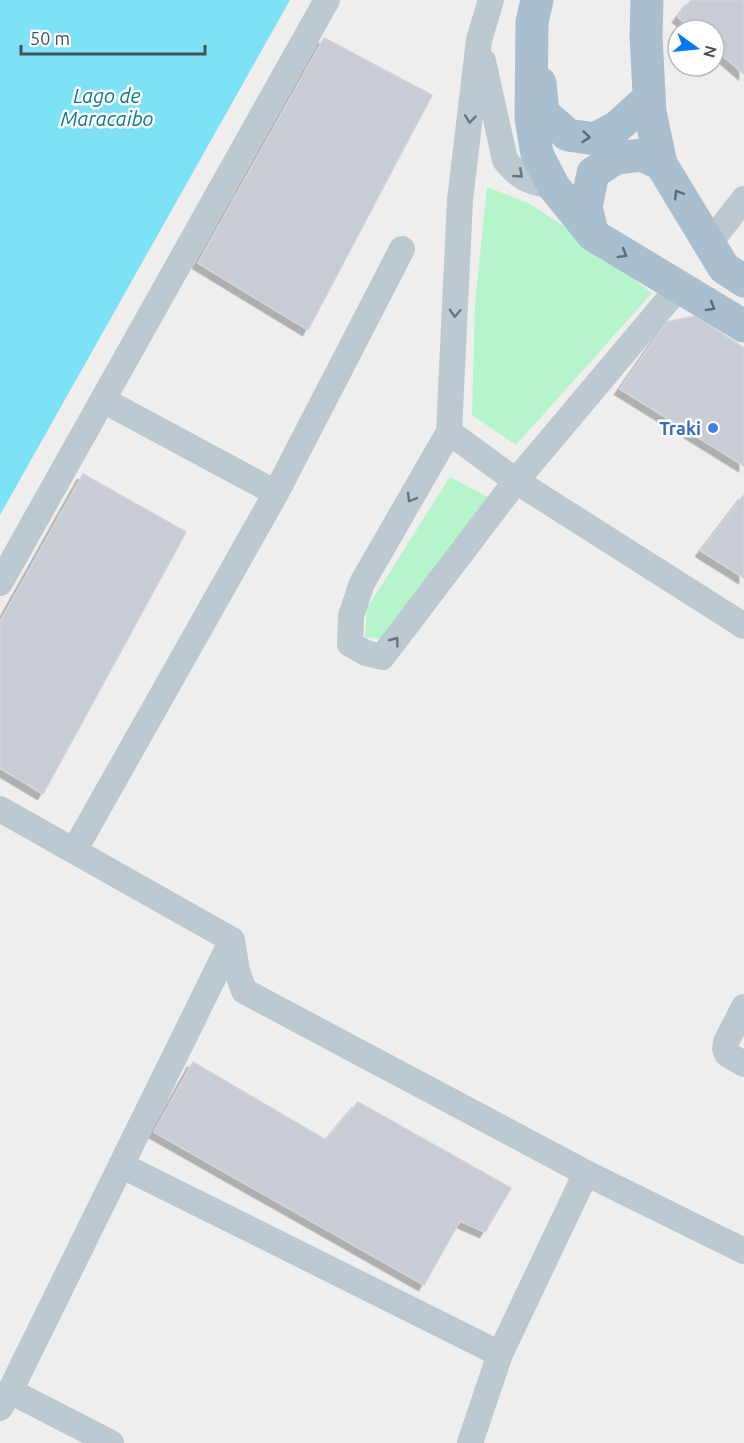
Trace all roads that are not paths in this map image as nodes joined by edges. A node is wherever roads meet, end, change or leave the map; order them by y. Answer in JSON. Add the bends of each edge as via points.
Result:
{"nodes":[{"id":1,"x":327,"y":0,"type":"edge"},
{"id":2,"x":491,"y":0,"type":"edge"},
{"id":3,"x":647,"y":0,"type":"edge"},
{"id":4,"x":535,"y":11,"type":"edge"},
{"id":5,"x":479,"y":40,"type":"junction"},
{"id":6,"x":649,"y":98,"type":"junction"},
{"id":7,"x":660,"y":164,"type":"junction"},
{"id":8,"x":554,"y":187,"type":"junction"},
{"id":9,"x":744,"y":199,"type":"edge"},
{"id":10,"x":593,"y":235,"type":"junction"},
{"id":11,"x":708,"y":245,"type":"junction"},
{"id":12,"x":402,"y":249,"type":"dead end"},
{"id":13,"x":744,"y":281,"type":"edge"},
{"id":14,"x":679,"y":287,"type":"junction"},
{"id":15,"x":744,"y":326,"type":"edge"},
{"id":16,"x":103,"y":400,"type":"junction"},
{"id":17,"x":449,"y":432,"type":"junction"},
{"id":18,"x":516,"y":481,"type":"junction"},
{"id":19,"x":276,"y":493,"type":"junction"},
{"id":20,"x":0,"y":583,"type":"edge"},
{"id":21,"x":744,"y":626,"type":"edge"},
{"id":22,"x":0,"y":809,"type":"edge"},
{"id":23,"x":74,"y":851,"type":"junction"},
{"id":24,"x":232,"y":940,"type":"junction"},
{"id":25,"x":744,"y":1007,"type":"edge"},
{"id":26,"x":744,"y":1064,"type":"edge"},
{"id":27,"x":121,"y":1165,"type":"junction"},
{"id":28,"x":586,"y":1173,"type":"junction"},
{"id":29,"x":744,"y":1251,"type":"edge"},
{"id":30,"x":500,"y":1354,"type":"junction"},
{"id":31,"x":5,"y":1400,"type":"edge"},
{"id":32,"x":111,"y":1443,"type":"edge"},
{"id":33,"x":470,"y":1443,"type":"edge"}],
"edges":[{"from":1,"to":16,"type":"street"},
{"from":2,"to":5,"type":"street"},
{"from":3,"to":6,"type":"main road"},
{"from":4,"to":6,"type":"main road","one_way":true,"via":[[543,113],[568,135],[595,139],[617,127]]},
{"from":4,"to":8,"type":"main road","via":[[531,118],[537,154]]},
{"from":5,"to":8,"type":"street","one_way":true,"via":[[506,160],[526,180]]},
{"from":5,"to":17,"type":"street","one_way":true,"via":[[460,200]]},
{"from":6,"to":7,"type":"main road"},
{"from":7,"to":10,"type":"main road","via":[[642,155],[616,158],[593,173],[586,207]]},
{"from":11,"to":7,"type":"main road","one_way":true},
{"from":8,"to":10,"type":"main road"},
{"from":9,"to":11,"type":"street"},
{"from":10,"to":14,"type":"main road","one_way":true},
{"from":11,"to":13,"type":"main road","via":[[724,268]]},
{"from":12,"to":19,"type":"street"},
{"from":14,"to":15,"type":"main road","one_way":true},
{"from":14,"to":18,"type":"street"},
{"from":16,"to":19,"type":"street"},
{"from":16,"to":20,"type":"street"},
{"from":17,"to":18,"type":"street"},
{"from":17,"to":18,"type":"street","one_way":true,"via":[[362,582],[351,615],[350,644],[382,657]]},
{"from":18,"to":21,"type":"street"},
{"from":19,"to":23,"type":"street"},
{"from":22,"to":23,"type":"street"},
{"from":23,"to":24,"type":"street"},
{"from":24,"to":27,"type":"street"},
{"from":24,"to":28,"type":"street","via":[[244,991]]},
{"from":25,"to":26,"type":"street","via":[[725,1049]]},
{"from":27,"to":30,"type":"street"},
{"from":27,"to":31,"type":"street"},
{"from":28,"to":29,"type":"street"},
{"from":28,"to":30,"type":"street"},
{"from":30,"to":33,"type":"street"},
{"from":31,"to":32,"type":"street"}]}
